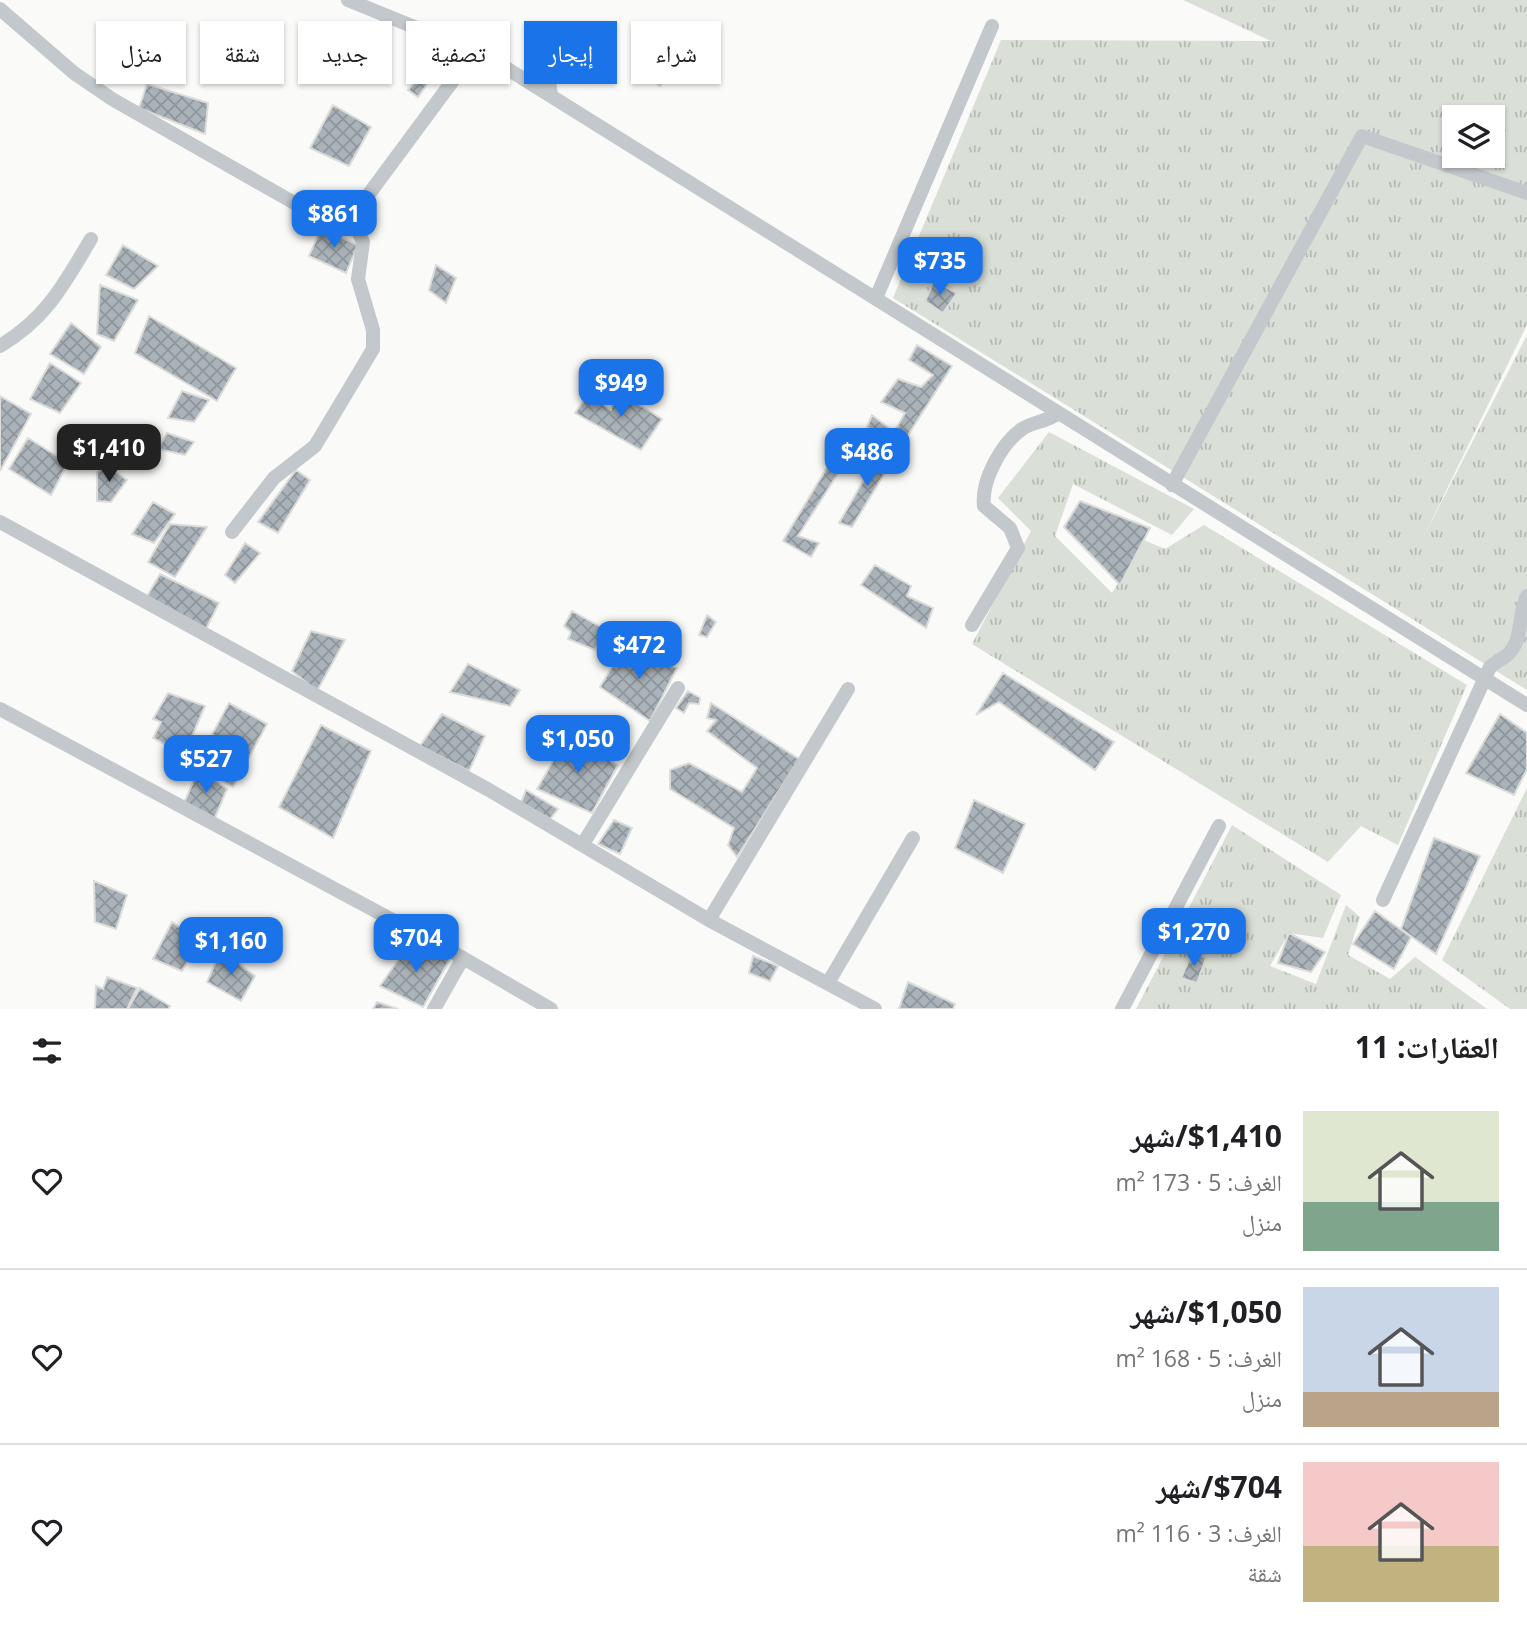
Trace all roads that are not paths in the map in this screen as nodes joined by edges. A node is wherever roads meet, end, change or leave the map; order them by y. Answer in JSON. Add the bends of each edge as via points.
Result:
{"nodes":[{"id":1,"x":348,"y":0,"type":"edge"},
{"id":2,"x":0,"y":9,"type":"edge"},
{"id":3,"x":406,"y":24,"type":"edge"},
{"id":4,"x":992,"y":26,"type":"dead end"},
{"id":5,"x":510,"y":70,"type":"edge"},
{"id":6,"x":450,"y":84,"type":"edge"},
{"id":7,"x":550,"y":84,"type":"edge"},
{"id":8,"x":551,"y":96,"type":"junction"},
{"id":9,"x":1527,"y":193,"type":"edge"},
{"id":10,"x":350,"y":213,"type":"junction"},
{"id":11,"x":91,"y":239,"type":"dead end"},
{"id":12,"x":876,"y":298,"type":"junction"},
{"id":13,"x":0,"y":346,"type":"edge"},
{"id":14,"x":1057,"y":414,"type":"junction"},
{"id":15,"x":1172,"y":485,"type":"junction"},
{"id":16,"x":0,"y":523,"type":"edge"},
{"id":17,"x":232,"y":532,"type":"dead end"},
{"id":18,"x":1527,"y":596,"type":"edge"},
{"id":19,"x":972,"y":625,"type":"dead end"},
{"id":20,"x":1484,"y":678,"type":"junction"},
{"id":21,"x":678,"y":688,"type":"dead end"},
{"id":22,"x":848,"y":689,"type":"dead end"},
{"id":23,"x":1527,"y":705,"type":"edge"},
{"id":24,"x":0,"y":709,"type":"edge"},
{"id":25,"x":1219,"y":826,"type":"dead end"},
{"id":26,"x":913,"y":838,"type":"dead end"},
{"id":27,"x":583,"y":844,"type":"junction"},
{"id":28,"x":1383,"y":900,"type":"dead end"},
{"id":29,"x":709,"y":920,"type":"junction"},
{"id":30,"x":463,"y":958,"type":"junction"},
{"id":31,"x":828,"y":983,"type":"junction"},
{"id":32,"x":548,"y":1008,"type":"edge"},
{"id":33,"x":434,"y":1009,"type":"edge"},
{"id":34,"x":875,"y":1009,"type":"edge"},
{"id":35,"x":1122,"y":1009,"type":"edge"}],
"edges":[{"from":1,"to":3,"type":"street"},
{"from":2,"to":10,"type":"street","via":[[74,74],[113,99],[319,217]]},
{"from":4,"to":12,"type":"street"},
{"from":5,"to":8,"type":"street"},
{"from":6,"to":10,"type":"street"},
{"from":7,"to":8,"type":"street"},
{"from":8,"to":12,"type":"street"},
{"from":9,"to":15,"type":"street","via":[[1362,136]]},
{"from":10,"to":17,"type":"street","via":[[363,242],[359,279],[373,330],[373,349],[315,446],[274,478]]},
{"from":11,"to":13,"type":"street","via":[[54,302]]},
{"from":12,"to":14,"type":"street"},
{"from":14,"to":15,"type":"street"},
{"from":14,"to":19,"type":"street","via":[[1024,428],[1012,439],[986,482],[984,506],[1010,528],[1018,548]]},
{"from":15,"to":20,"type":"street"},
{"from":16,"to":27,"type":"street"},
{"from":18,"to":20,"type":"street","via":[[1516,645]]},
{"from":20,"to":23,"type":"street"},
{"from":20,"to":28,"type":"street"},
{"from":21,"to":27,"type":"street"},
{"from":22,"to":29,"type":"street"},
{"from":24,"to":30,"type":"street"},
{"from":25,"to":35,"type":"street"},
{"from":26,"to":31,"type":"street"},
{"from":27,"to":29,"type":"street"},
{"from":29,"to":31,"type":"street"},
{"from":30,"to":32,"type":"street"},
{"from":30,"to":33,"type":"street"},
{"from":31,"to":34,"type":"street"}]}
